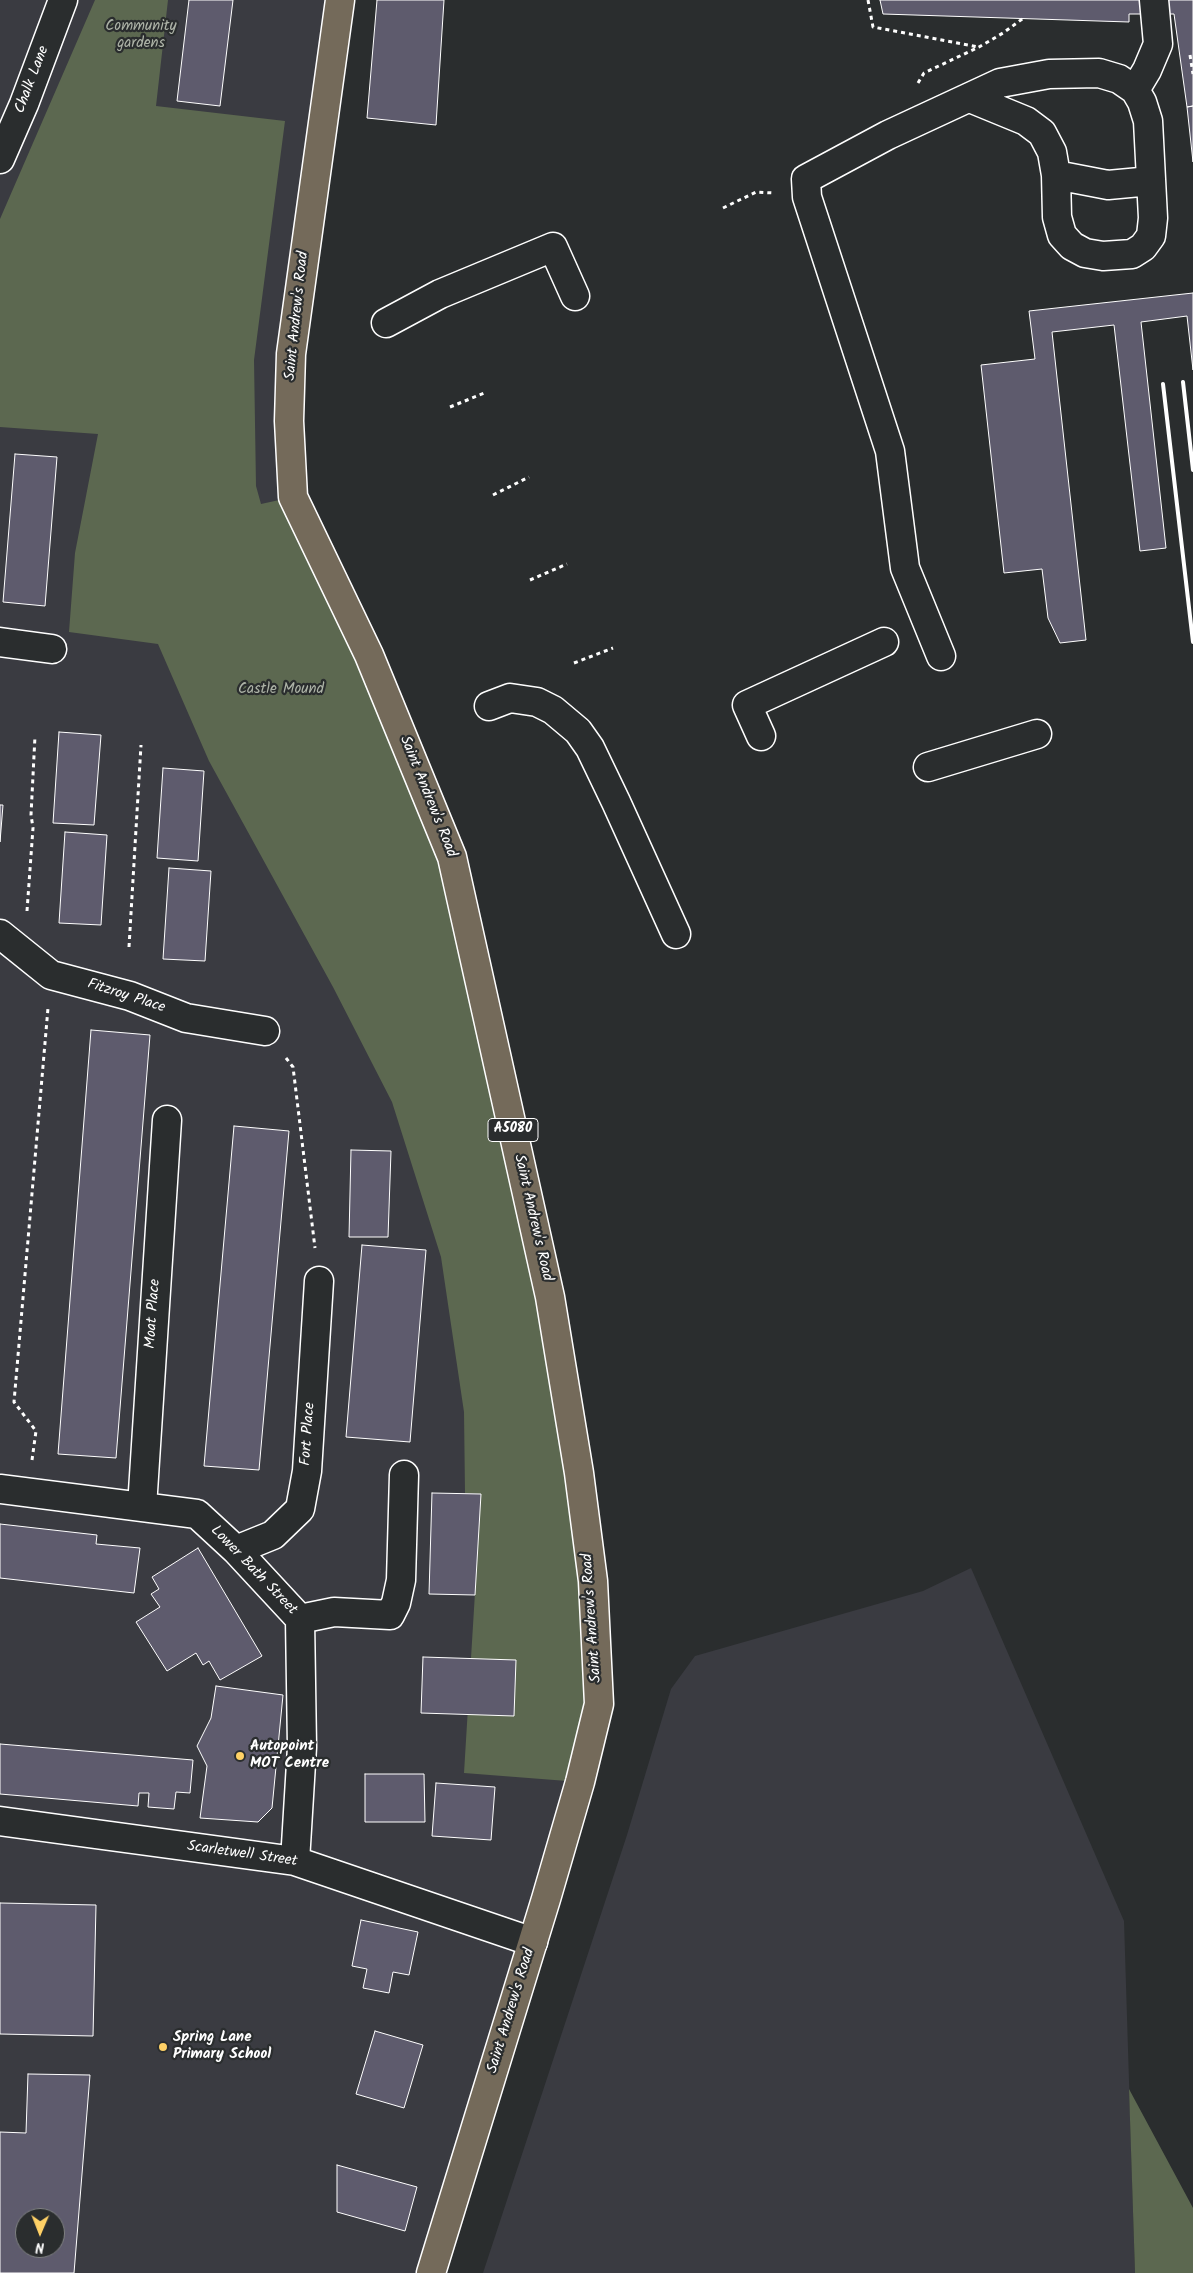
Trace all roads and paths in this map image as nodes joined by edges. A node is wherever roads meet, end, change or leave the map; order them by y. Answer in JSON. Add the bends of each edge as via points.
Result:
{"nodes":[{"id":1,"x":63,"y":0,"type":"edge"},
{"id":2,"x":340,"y":0,"type":"edge"},
{"id":3,"x":868,"y":0,"type":"edge"},
{"id":4,"x":1154,"y":0,"type":"edge"},
{"id":5,"x":979,"y":47,"type":"dead end"},
{"id":6,"x":1135,"y":90,"type":"junction"},
{"id":7,"x":970,"y":98,"type":"junction"},
{"id":8,"x":0,"y":159,"type":"edge"},
{"id":9,"x":1056,"y":175,"type":"junction"},
{"id":10,"x":1151,"y":181,"type":"junction"},
{"id":11,"x":778,"y":193,"type":"dead end"},
{"id":12,"x":723,"y":208,"type":"dead end"},
{"id":13,"x":576,"y":296,"type":"dead end"},
{"id":14,"x":386,"y":323,"type":"dead end"},
{"id":15,"x":487,"y":392,"type":"dead end"},
{"id":16,"x":450,"y":406,"type":"dead end"},
{"id":17,"x":529,"y":477,"type":"dead end"},
{"id":18,"x":493,"y":495,"type":"dead end"},
{"id":19,"x":567,"y":564,"type":"dead end"},
{"id":20,"x":530,"y":580,"type":"dead end"},
{"id":21,"x":0,"y":642,"type":"edge"},
{"id":22,"x":884,"y":642,"type":"dead end"},
{"id":23,"x":613,"y":648,"type":"dead end"},
{"id":24,"x":52,"y":649,"type":"dead end"},
{"id":25,"x":941,"y":656,"type":"dead end"},
{"id":26,"x":574,"y":663,"type":"dead end"},
{"id":27,"x":489,"y":706,"type":"dead end"},
{"id":28,"x":1037,"y":734,"type":"dead end"},
{"id":29,"x":35,"y":736,"type":"dead end"},
{"id":30,"x":761,"y":736,"type":"dead end"},
{"id":31,"x":141,"y":745,"type":"dead end"},
{"id":32,"x":928,"y":767,"type":"dead end"},
{"id":33,"x":26,"y":915,"type":"dead end"},
{"id":34,"x":0,"y":934,"type":"edge"},
{"id":35,"x":676,"y":934,"type":"dead end"},
{"id":36,"x":129,"y":947,"type":"dead end"},
{"id":37,"x":51,"y":975,"type":"junction"},
{"id":38,"x":265,"y":1032,"type":"joint"},
{"id":39,"x":166,"y":1120,"type":"dead end"},
{"id":40,"x":318,"y":1281,"type":"joint"},
{"id":41,"x":404,"y":1475,"type":"dead end"},
{"id":42,"x":0,"y":1489,"type":"edge"},
{"id":43,"x":29,"y":1493,"type":"junction"},
{"id":44,"x":142,"y":1507,"type":"junction"},
{"id":45,"x":236,"y":1550,"type":"junction"},
{"id":46,"x":300,"y":1619,"type":"junction"},
{"id":47,"x":0,"y":1821,"type":"edge"},
{"id":48,"x":295,"y":1861,"type":"junction"},
{"id":49,"x":533,"y":1942,"type":"junction"},
{"id":50,"x":431,"y":2273,"type":"edge"}],
"edges":[{"from":1,"to":8,"type":"street","name":"Chalk Lane"},
{"from":2,"to":49,"type":"main road","name":"Saint Andrew's Road","number":"A5080","via":[[291,354],[289,421],[293,498],[369,655],[452,857],[548,1287],[563,1375],[593,1580],[599,1704],[580,1782]]},
{"from":3,"to":5,"type":"path","via":[[873,26]]},
{"from":4,"to":6,"type":"street","via":[[1158,44]]},
{"from":6,"to":7,"type":"street","via":[[1119,79],[1099,73],[1049,74],[1000,83]]},
{"from":6,"to":10,"type":"street","via":[[1148,121]]},
{"from":7,"to":9,"type":"street","via":[[1026,121],[1042,133],[1052,152]]},
{"from":7,"to":25,"type":"street","via":[[888,135],[806,179],[807,197],[890,451],[905,568]]},
{"from":9,"to":10,"type":"street","via":[[1108,185]]},
{"from":9,"to":10,"type":"street","via":[[1057,217],[1062,235],[1085,254],[1103,256],[1132,254],[1151,236]]},
{"from":11,"to":12,"type":"path","via":[[756,192]]},
{"from":13,"to":14,"type":"street","via":[[553,247],[440,294]]},
{"from":15,"to":16,"type":"path"},
{"from":17,"to":18,"type":"path"},
{"from":19,"to":20,"type":"path"},
{"from":21,"to":24,"type":"street"},
{"from":22,"to":30,"type":"street","via":[[747,705]]},
{"from":23,"to":26,"type":"path"},
{"from":27,"to":35,"type":"street","via":[[510,698],[537,702],[553,710],[578,731],[590,748]]},
{"from":28,"to":32,"type":"street"},
{"from":29,"to":33,"type":"path","via":[[33,828]]},
{"from":31,"to":36,"type":"path"},
{"from":34,"to":37,"type":"street","name":"Fitzroy Place"},
{"from":37,"to":38,"type":"street","name":"Fitzroy Place","via":[[130,996],[186,1018]]},
{"from":37,"to":43,"type":"path","via":[[14,1402],[36,1430]]},
{"from":38,"to":40,"type":"path","via":[[293,1066]]},
{"from":39,"to":44,"type":"street","name":"Moat Place"},
{"from":40,"to":45,"type":"street","name":"Fort Place","via":[[307,1470],[300,1509],[273,1535]]},
{"from":41,"to":46,"type":"street","via":[[401,1580],[390,1615],[334,1612]]},
{"from":42,"to":43,"type":"street","name":"Lower Bath Street"},
{"from":43,"to":44,"type":"street","name":"Lower Bath Street"},
{"from":44,"to":45,"type":"street","name":"Lower Bath Street","via":[[197,1514]]},
{"from":45,"to":46,"type":"street","name":"Lower Bath Street"},
{"from":46,"to":48,"type":"street","name":"Lower Bath Street","via":[[302,1747]]},
{"from":47,"to":48,"type":"street","name":"Scarletwell Street"},
{"from":48,"to":49,"type":"street","name":"Scarletwell Street"},
{"from":49,"to":50,"type":"main road","name":"Saint Andrew's Road","number":"A5080"}]}
